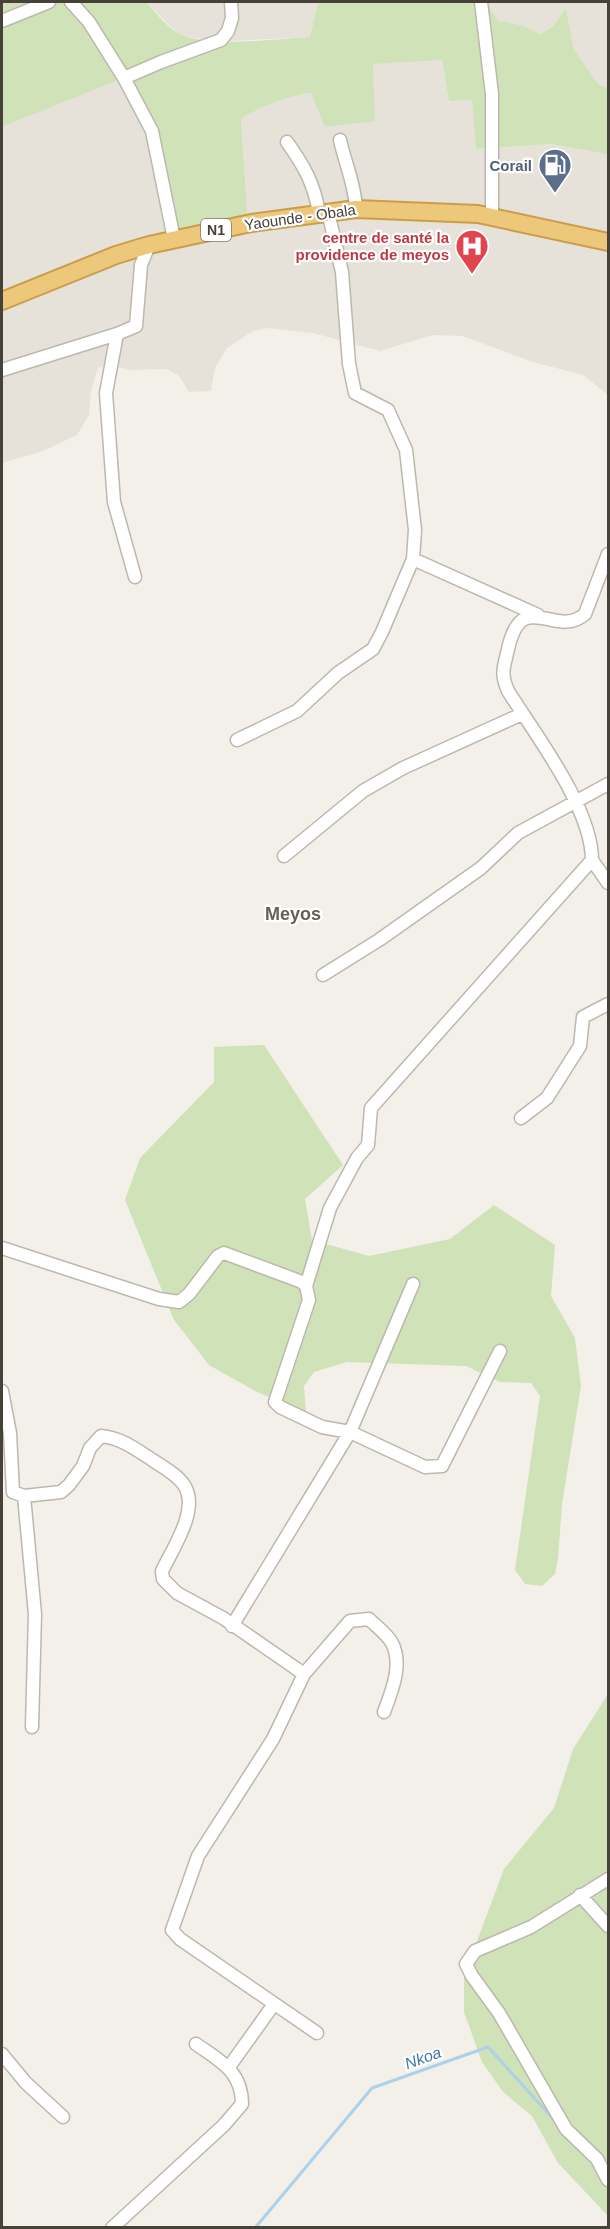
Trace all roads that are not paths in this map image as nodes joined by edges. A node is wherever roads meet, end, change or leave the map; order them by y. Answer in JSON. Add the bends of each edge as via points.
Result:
{"nodes":[{"id":1,"x":49,"y":2,"type":"edge"},
{"id":2,"x":71,"y":2,"type":"edge"},
{"id":3,"x":231,"y":2,"type":"edge"},
{"id":4,"x":481,"y":2,"type":"edge"},
{"id":5,"x":2,"y":21,"type":"edge"},
{"id":6,"x":124,"y":78,"type":"junction"},
{"id":7,"x":340,"y":140,"type":"dead end"},
{"id":8,"x":287,"y":142,"type":"dead end"},
{"id":9,"x":356,"y":209,"type":"junction"},
{"id":10,"x":323,"y":212,"type":"junction"},
{"id":11,"x":492,"y":216,"type":"junction"},
{"id":12,"x":174,"y":240,"type":"junction"},
{"id":13,"x":609,"y":242,"type":"edge"},
{"id":14,"x":149,"y":245,"type":"junction"},
{"id":15,"x":2,"y":301,"type":"edge"},
{"id":16,"x":117,"y":334,"type":"junction"},
{"id":17,"x":2,"y":370,"type":"edge"},
{"id":18,"x":609,"y":554,"type":"edge"},
{"id":19,"x":412,"y":559,"type":"junction"},
{"id":20,"x":135,"y":577,"type":"dead end"},
{"id":21,"x":540,"y":616,"type":"junction"},
{"id":22,"x":522,"y":714,"type":"junction"},
{"id":23,"x":237,"y":740,"type":"dead end"},
{"id":24,"x":609,"y":784,"type":"edge"},
{"id":25,"x":576,"y":802,"type":"junction"},
{"id":26,"x":284,"y":856,"type":"dead end"},
{"id":27,"x":592,"y":860,"type":"junction"},
{"id":28,"x":609,"y":883,"type":"edge"},
{"id":29,"x":323,"y":975,"type":"dead end"},
{"id":30,"x":609,"y":1004,"type":"edge"},
{"id":31,"x":521,"y":1118,"type":"dead end"},
{"id":32,"x":2,"y":1248,"type":"edge"},
{"id":33,"x":412,"y":1284,"type":"dead end"},
{"id":34,"x":306,"y":1286,"type":"junction"},
{"id":35,"x":500,"y":1351,"type":"dead end"},
{"id":36,"x":2,"y":1391,"type":"edge"},
{"id":37,"x":350,"y":1432,"type":"junction"},
{"id":38,"x":24,"y":1496,"type":"junction"},
{"id":39,"x":232,"y":1626,"type":"junction"},
{"id":40,"x":304,"y":1674,"type":"junction"},
{"id":41,"x":384,"y":1712,"type":"dead end"},
{"id":42,"x":32,"y":1727,"type":"dead end"},
{"id":43,"x":609,"y":1878,"type":"edge"},
{"id":44,"x":580,"y":1895,"type":"junction"},
{"id":45,"x":609,"y":1926,"type":"edge"},
{"id":46,"x":274,"y":2004,"type":"junction"},
{"id":47,"x":317,"y":2033,"type":"dead end"},
{"id":48,"x":196,"y":2044,"type":"dead end"},
{"id":49,"x":2,"y":2054,"type":"edge"},
{"id":50,"x":229,"y":2067,"type":"junction"},
{"id":51,"x":63,"y":2117,"type":"dead end"},
{"id":52,"x":609,"y":2180,"type":"edge"},
{"id":53,"x":112,"y":2228,"type":"edge"}],
"edges":[{"from":1,"to":5,"type":"street"},
{"from":2,"to":6,"type":"street","via":[[89,21]]},
{"from":3,"to":6,"type":"street","via":[[232,18],[221,40]]},
{"from":4,"to":11,"type":"street","via":[[492,94]]},
{"from":6,"to":12,"type":"street","via":[[152,131]]},
{"from":7,"to":9,"type":"street","via":[[354,186]]},
{"from":8,"to":10,"type":"street","via":[[308,172]]},
{"from":9,"to":10,"type":"highway","name":"Yaounde - Obala","number":"N1"},
{"from":9,"to":11,"type":"highway","name":"Yaounde - Obala","number":"N1"},
{"from":10,"to":12,"type":"highway","name":"Yaounde - Obala","number":"N1"},
{"from":10,"to":19,"type":"street","via":[[342,272],[355,393],[388,410],[406,450],[415,530]]},
{"from":11,"to":13,"type":"highway","name":"Yaounde - Obala","number":"N1"},
{"from":12,"to":14,"type":"highway","name":"Yaounde - Obala","number":"N1"},
{"from":14,"to":15,"type":"highway","name":"Yaounde - Obala","number":"N1"},
{"from":14,"to":16,"type":"street","via":[[141,265],[136,326]]},
{"from":16,"to":17,"type":"street"},
{"from":16,"to":20,"type":"street","via":[[106,393],[114,502]]},
{"from":18,"to":21,"type":"street","via":[[585,614],[569,622]]},
{"from":19,"to":21,"type":"street"},
{"from":19,"to":23,"type":"street","via":[[373,649],[338,673],[297,711]]},
{"from":21,"to":22,"type":"street","via":[[528,616],[514,628],[502,677]]},
{"from":22,"to":25,"type":"street"},
{"from":22,"to":26,"type":"street","via":[[403,768],[363,791]]},
{"from":24,"to":25,"type":"street"},
{"from":25,"to":27,"type":"street","via":[[592,845]]},
{"from":25,"to":29,"type":"street","via":[[518,833],[480,868],[380,940]]},
{"from":27,"to":28,"type":"street"},
{"from":27,"to":34,"type":"street","via":[[371,1108],[368,1145],[330,1208]]},
{"from":30,"to":31,"type":"street","via":[[583,1017],[580,1046],[547,1098]]},
{"from":32,"to":34,"type":"street","via":[[179,1302],[218,1256],[224,1254]]},
{"from":33,"to":37,"type":"street"},
{"from":34,"to":37,"type":"street","via":[[309,1300],[275,1402],[322,1427]]},
{"from":35,"to":37,"type":"street","via":[[442,1466],[424,1467]]},
{"from":36,"to":38,"type":"street","via":[[14,1492]]},
{"from":37,"to":39,"type":"street"},
{"from":38,"to":39,"type":"street","via":[[61,1492],[101,1436],[116,1438],[142,1453],[176,1476],[189,1499],[188,1517],[162,1571],[163,1579],[177,1593]]},
{"from":38,"to":42,"type":"street","via":[[34,1614]]},
{"from":39,"to":40,"type":"street"},
{"from":40,"to":41,"type":"street","via":[[350,1621],[369,1619],[391,1641],[398,1657]]},
{"from":40,"to":46,"type":"street","via":[[273,1739],[198,1856],[172,1930]]},
{"from":43,"to":44,"type":"street"},
{"from":44,"to":45,"type":"street"},
{"from":44,"to":52,"type":"street","via":[[531,1927],[475,1951],[466,1964],[566,2129],[597,2159]]},
{"from":46,"to":47,"type":"street"},
{"from":46,"to":50,"type":"street"},
{"from":48,"to":50,"type":"street"},
{"from":49,"to":51,"type":"street"},
{"from":50,"to":53,"type":"street","via":[[242,2090],[242,2104]]}]}
